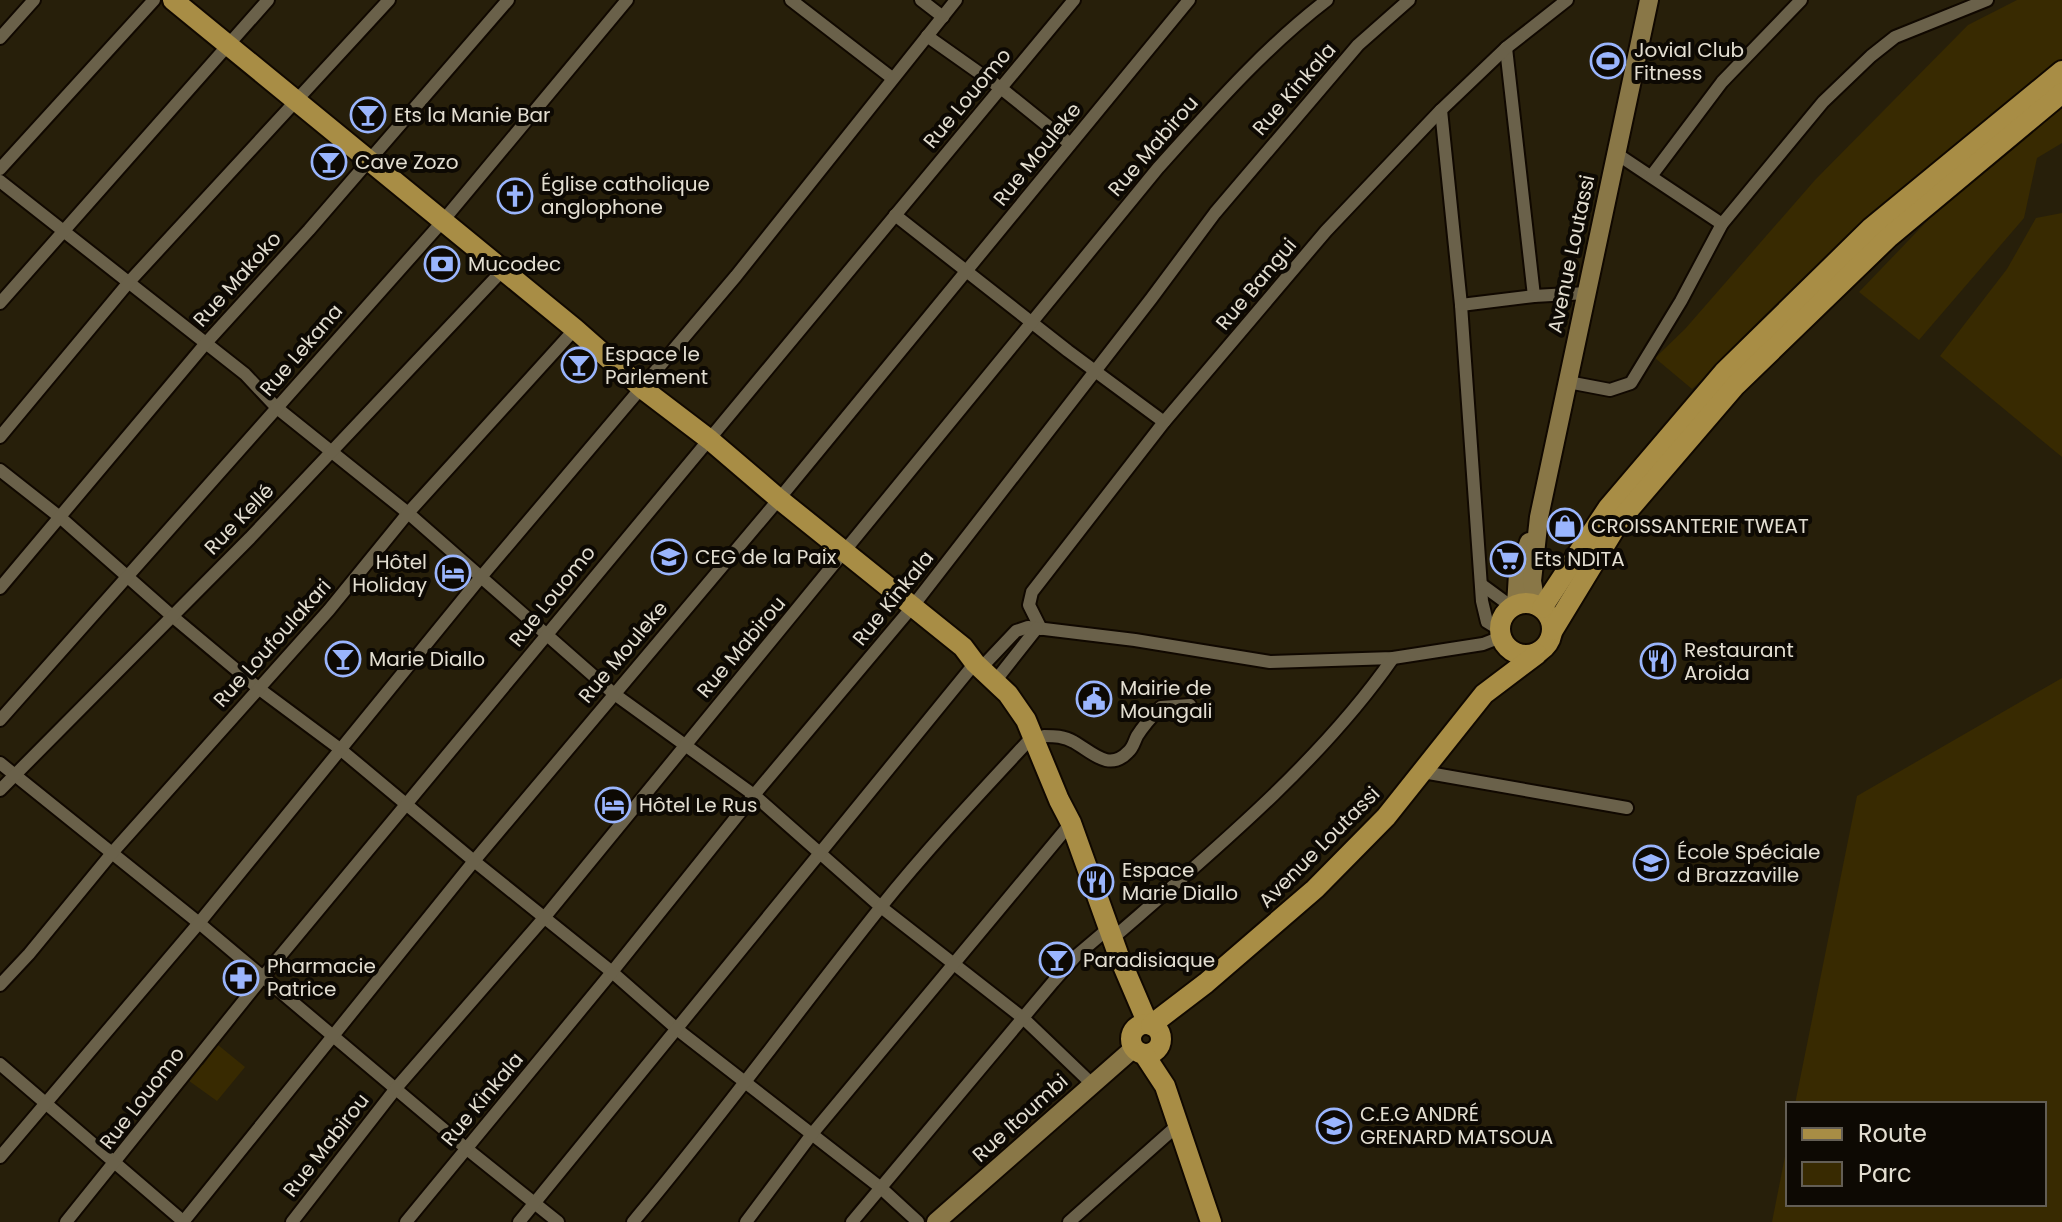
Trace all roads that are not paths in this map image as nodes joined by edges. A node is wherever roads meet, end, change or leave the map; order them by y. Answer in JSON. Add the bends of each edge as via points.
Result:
{"nodes":[{"id":1,"x":34,"y":0,"type":"edge"},
{"id":2,"x":154,"y":0,"type":"edge"},
{"id":3,"x":173,"y":0,"type":"edge"},
{"id":4,"x":268,"y":0,"type":"edge"},
{"id":5,"x":389,"y":0,"type":"edge"},
{"id":6,"x":508,"y":0,"type":"edge"},
{"id":7,"x":627,"y":0,"type":"edge"},
{"id":8,"x":791,"y":0,"type":"edge"},
{"id":9,"x":921,"y":0,"type":"edge"},
{"id":10,"x":956,"y":0,"type":"edge"},
{"id":11,"x":1074,"y":0,"type":"edge"},
{"id":12,"x":1189,"y":0,"type":"edge"},
{"id":13,"x":1327,"y":0,"type":"edge"},
{"id":14,"x":1409,"y":0,"type":"edge"},
{"id":15,"x":1567,"y":0,"type":"edge"},
{"id":16,"x":1649,"y":0,"type":"edge"},
{"id":17,"x":1801,"y":0,"type":"edge"},
{"id":18,"x":1987,"y":0,"type":"edge"},
{"id":19,"x":943,"y":17,"type":"junction"},
{"id":20,"x":927,"y":36,"type":"junction"},
{"id":21,"x":0,"y":38,"type":"edge"},
{"id":22,"x":228,"y":46,"type":"junction"},
{"id":23,"x":1506,"y":48,"type":"junction"},
{"id":24,"x":2062,"y":71,"type":"edge"},
{"id":25,"x":892,"y":78,"type":"junction"},
{"id":26,"x":1002,"y":89,"type":"junction"},
{"id":27,"x":2062,"y":93,"type":"edge"},
{"id":28,"x":295,"y":102,"type":"junction"},
{"id":29,"x":1441,"y":110,"type":"junction"},
{"id":30,"x":1069,"y":143,"type":"junction"},
{"id":31,"x":1617,"y":154,"type":"junction"},
{"id":32,"x":370,"y":161,"type":"junction"},
{"id":33,"x":0,"y":169,"type":"edge"},
{"id":34,"x":1652,"y":175,"type":"junction"},
{"id":35,"x":0,"y":181,"type":"edge"},
{"id":36,"x":895,"y":215,"type":"junction"},
{"id":37,"x":442,"y":222,"type":"junction"},
{"id":38,"x":1722,"y":224,"type":"junction"},
{"id":39,"x":65,"y":230,"type":"junction"},
{"id":40,"x":502,"y":271,"type":"junction"},
{"id":41,"x":968,"y":271,"type":"junction"},
{"id":42,"x":129,"y":282,"type":"junction"},
{"id":43,"x":1587,"y":293,"type":"junction"},
{"id":44,"x":1534,"y":296,"type":"junction"},
{"id":45,"x":0,"y":303,"type":"edge"},
{"id":46,"x":1461,"y":305,"type":"junction"},
{"id":47,"x":1030,"y":321,"type":"junction"},
{"id":48,"x":575,"y":329,"type":"junction"},
{"id":49,"x":206,"y":343,"type":"junction"},
{"id":50,"x":1095,"y":370,"type":"junction"},
{"id":51,"x":1568,"y":382,"type":"junction"},
{"id":52,"x":643,"y":389,"type":"junction"},
{"id":53,"x":277,"y":408,"type":"junction"},
{"id":54,"x":1164,"y":422,"type":"junction"},
{"id":55,"x":0,"y":437,"type":"edge"},
{"id":56,"x":710,"y":440,"type":"junction"},
{"id":57,"x":332,"y":453,"type":"junction"},
{"id":58,"x":0,"y":470,"type":"edge"},
{"id":59,"x":779,"y":499,"type":"junction"},
{"id":60,"x":408,"y":513,"type":"junction"},
{"id":61,"x":61,"y":518,"type":"junction"},
{"id":62,"x":846,"y":551,"type":"junction"},
{"id":63,"x":128,"y":576,"type":"junction"},
{"id":64,"x":481,"y":577,"type":"junction"},
{"id":65,"x":1482,"y":585,"type":"junction"},
{"id":66,"x":0,"y":588,"type":"edge"},
{"id":67,"x":913,"y":606,"type":"junction"},
{"id":68,"x":1527,"y":606,"type":"junction"},
{"id":69,"x":172,"y":616,"type":"junction"},
{"id":70,"x":1039,"y":628,"type":"junction"},
{"id":71,"x":1553,"y":630,"type":"junction"},
{"id":72,"x":548,"y":635,"type":"junction"},
{"id":73,"x":1502,"y":638,"type":"junction"},
{"id":74,"x":1537,"y":654,"type":"junction"},
{"id":75,"x":1393,"y":658,"type":"junction"},
{"id":76,"x":984,"y":665,"type":"junction"},
{"id":77,"x":258,"y":688,"type":"junction"},
{"id":78,"x":613,"y":693,"type":"junction"},
{"id":79,"x":1484,"y":694,"type":"junction"},
{"id":80,"x":1190,"y":705,"type":"dead end"},
{"id":81,"x":0,"y":720,"type":"edge"},
{"id":82,"x":1038,"y":736,"type":"junction"},
{"id":83,"x":686,"y":744,"type":"junction"},
{"id":84,"x":340,"y":749,"type":"junction"},
{"id":85,"x":0,"y":763,"type":"edge"},
{"id":86,"x":1423,"y":772,"type":"junction"},
{"id":87,"x":14,"y":774,"type":"junction"},
{"id":88,"x":0,"y":790,"type":"edge"},
{"id":89,"x":754,"y":795,"type":"junction"},
{"id":90,"x":406,"y":805,"type":"junction"},
{"id":91,"x":1627,"y":808,"type":"dead end"},
{"id":92,"x":1068,"y":816,"type":"junction"},
{"id":93,"x":112,"y":853,"type":"junction"},
{"id":94,"x":819,"y":853,"type":"junction"},
{"id":95,"x":474,"y":861,"type":"junction"},
{"id":96,"x":881,"y":907,"type":"junction"},
{"id":97,"x":544,"y":918,"type":"junction"},
{"id":98,"x":199,"y":923,"type":"junction"},
{"id":99,"x":1111,"y":933,"type":"junction"},
{"id":100,"x":955,"y":965,"type":"junction"},
{"id":101,"x":612,"y":972,"type":"junction"},
{"id":102,"x":262,"y":978,"type":"junction"},
{"id":103,"x":0,"y":985,"type":"edge"},
{"id":104,"x":1023,"y":1018,"type":"junction"},
{"id":105,"x":678,"y":1030,"type":"junction"},
{"id":106,"x":332,"y":1036,"type":"junction"},
{"id":107,"x":1147,"y":1038,"type":"junction"},
{"id":108,"x":0,"y":1064,"type":"edge"},
{"id":109,"x":746,"y":1081,"type":"junction"},
{"id":110,"x":1091,"y":1083,"type":"junction"},
{"id":111,"x":397,"y":1087,"type":"junction"},
{"id":112,"x":46,"y":1102,"type":"junction"},
{"id":113,"x":1179,"y":1124,"type":"junction"},
{"id":114,"x":812,"y":1134,"type":"junction"},
{"id":115,"x":467,"y":1149,"type":"junction"},
{"id":116,"x":0,"y":1157,"type":"edge"},
{"id":117,"x":116,"y":1163,"type":"junction"},
{"id":118,"x":881,"y":1188,"type":"junction"},
{"id":119,"x":534,"y":1204,"type":"junction"},
{"id":120,"x":1205,"y":1218,"type":"edge"},
{"id":121,"x":66,"y":1222,"type":"edge"},
{"id":122,"x":184,"y":1222,"type":"edge"},
{"id":123,"x":292,"y":1222,"type":"edge"},
{"id":124,"x":406,"y":1222,"type":"edge"},
{"id":125,"x":519,"y":1222,"type":"edge"},
{"id":126,"x":558,"y":1222,"type":"edge"},
{"id":127,"x":633,"y":1222,"type":"edge"},
{"id":128,"x":746,"y":1222,"type":"edge"},
{"id":129,"x":852,"y":1222,"type":"edge"},
{"id":130,"x":918,"y":1222,"type":"edge"},
{"id":131,"x":936,"y":1222,"type":"edge"},
{"id":132,"x":1069,"y":1222,"type":"edge"}],
"edges":[{"from":1,"to":21,"type":"street"},
{"from":2,"to":33,"type":"street"},
{"from":3,"to":22,"type":"main road"},
{"from":4,"to":22,"type":"street"},
{"from":5,"to":28,"type":"street"},
{"from":6,"to":32,"type":"street","name":"Rue Makoko"},
{"from":7,"to":37,"type":"street","name":"Rue Lekana"},
{"from":8,"to":25,"type":"street"},
{"from":9,"to":19,"type":"street"},
{"from":10,"to":19,"type":"street"},
{"from":11,"to":26,"type":"street","name":"Rue Louomo"},
{"from":12,"to":30,"type":"street","name":"Rue Mouleke"},
{"from":13,"to":47,"type":"street","name":"Rue Mabirou","via":[[1234,84]]},
{"from":14,"to":50,"type":"street","name":"Rue Kinkala","via":[[1358,45],[1308,102]]},
{"from":15,"to":23,"type":"street","name":"Rue Bangui"},
{"from":16,"to":31,"type":"main road","name":"Avenue Loutassi"},
{"from":17,"to":34,"type":"street","via":[[1722,82]]},
{"from":18,"to":38,"type":"street","via":[[1903,33],[1871,56],[1823,102]]},
{"from":19,"to":20,"type":"street"},
{"from":20,"to":25,"type":"street"},
{"from":20,"to":26,"type":"street"},
{"from":22,"to":28,"type":"main road"},
{"from":22,"to":39,"type":"street"},
{"from":23,"to":29,"type":"street","name":"Rue Bangui"},
{"from":23,"to":44,"type":"street"},
{"from":24,"to":68,"type":"main road","via":[[1871,228],[1724,372]]},
{"from":25,"to":52,"type":"street"},
{"from":26,"to":30,"type":"street"},
{"from":26,"to":36,"type":"street","name":"Rue Louomo"},
{"from":27,"to":71,"type":"main road","via":[[1889,237],[1735,386],[1620,520]]},
{"from":28,"to":32,"type":"main road"},
{"from":28,"to":42,"type":"street"},
{"from":29,"to":46,"type":"street"},
{"from":29,"to":54,"type":"street","name":"Rue Bangui","via":[[1326,231]]},
{"from":30,"to":41,"type":"street","name":"Rue Mouleke"},
{"from":31,"to":34,"type":"street"},
{"from":31,"to":43,"type":"main road","name":"Avenue Loutassi"},
{"from":32,"to":37,"type":"main road"},
{"from":32,"to":49,"type":"street","name":"Rue Makoko"},
{"from":34,"to":38,"type":"street"},
{"from":35,"to":39,"type":"street"},
{"from":36,"to":41,"type":"street"},
{"from":36,"to":56,"type":"street","name":"Rue Louomo"},
{"from":37,"to":40,"type":"main road"},
{"from":37,"to":53,"type":"street","name":"Rue Lekana"},
{"from":38,"to":51,"type":"street","via":[[1631,383],[1610,390]]},
{"from":39,"to":42,"type":"street"},
{"from":39,"to":45,"type":"street"},
{"from":40,"to":48,"type":"main road"},
{"from":40,"to":57,"type":"street","name":"Rue Kellé"},
{"from":41,"to":47,"type":"street"},
{"from":41,"to":59,"type":"street","name":"Rue Mouleke"},
{"from":42,"to":49,"type":"street"},
{"from":42,"to":55,"type":"street"},
{"from":43,"to":44,"type":"street"},
{"from":43,"to":51,"type":"main road","name":"Avenue Loutassi"},
{"from":44,"to":46,"type":"street"},
{"from":46,"to":65,"type":"street"},
{"from":47,"to":50,"type":"street"},
{"from":47,"to":62,"type":"street","name":"Rue Mabirou"},
{"from":48,"to":52,"type":"main road"},
{"from":48,"to":60,"type":"street","name":"Rue Loufoulakari"},
{"from":49,"to":53,"type":"street"},
{"from":49,"to":61,"type":"street","name":"Rue Makoko"},
{"from":50,"to":54,"type":"street"},
{"from":50,"to":67,"type":"street","name":"Rue Kinkala"},
{"from":51,"to":68,"type":"main road","name":"Avenue Loutassi","via":[[1539,517]]},
{"from":52,"to":56,"type":"main road"},
{"from":52,"to":64,"type":"street"},
{"from":53,"to":57,"type":"street"},
{"from":53,"to":63,"type":"street","name":"Rue Lekana"},
{"from":54,"to":70,"type":"street","name":"Rue Bangui","via":[[1032,592],[1029,605]]},
{"from":56,"to":59,"type":"main road"},
{"from":56,"to":72,"type":"street","name":"Rue Louomo"},
{"from":57,"to":60,"type":"street"},
{"from":57,"to":69,"type":"street","name":"Rue Kellé"},
{"from":58,"to":61,"type":"street"},
{"from":59,"to":62,"type":"main road"},
{"from":59,"to":78,"type":"street","name":"Rue Mouleke"},
{"from":60,"to":64,"type":"street"},
{"from":60,"to":77,"type":"street","name":"Rue Loufoulakari"},
{"from":61,"to":63,"type":"street"},
{"from":61,"to":66,"type":"street","name":"Rue Makoko"},
{"from":62,"to":67,"type":"main road"},
{"from":62,"to":83,"type":"street","name":"Rue Mabirou"},
{"from":63,"to":69,"type":"street"},
{"from":63,"to":81,"type":"street","name":"Rue Lekana"},
{"from":64,"to":72,"type":"street"},
{"from":64,"to":84,"type":"street"},
{"from":65,"to":68,"type":"street"},
{"from":65,"to":73,"type":"street","via":[[1487,622]]},
{"from":67,"to":76,"type":"main road"},
{"from":67,"to":89,"type":"street","name":"Rue Kinkala"},
{"from":68,"to":71,"type":"main road","via":[[1552,621]]},
{"from":68,"to":73,"type":"main road","via":[[1503,617]]},
{"from":69,"to":77,"type":"street"},
{"from":69,"to":87,"type":"street","name":"Rue Kellé"},
{"from":70,"to":75,"type":"street","via":[[1270,662]]},
{"from":70,"to":76,"type":"street"},
{"from":70,"to":76,"type":"street","via":[[1016,631]]},
{"from":71,"to":74,"type":"main road","via":[[1549,644]]},
{"from":72,"to":78,"type":"street"},
{"from":72,"to":90,"type":"street","name":"Rue Louomo"},
{"from":73,"to":74,"type":"main road","via":[[1520,655]]},
{"from":73,"to":75,"type":"street"},
{"from":73,"to":79,"type":"main road","name":"Avenue Loutassi"},
{"from":74,"to":79,"type":"main road","name":"Avenue Loutassi"},
{"from":75,"to":99,"type":"street","via":[[1358,705],[1269,798]]},
{"from":76,"to":82,"type":"main road","via":[[1024,695]]},
{"from":76,"to":94,"type":"street"},
{"from":77,"to":84,"type":"street"},
{"from":77,"to":93,"type":"street","name":"Rue Loufoulakari"},
{"from":78,"to":83,"type":"street"},
{"from":78,"to":95,"type":"street","name":"Rue Mouleke"},
{"from":79,"to":86,"type":"main road","name":"Avenue Loutassi"},
{"from":80,"to":82,"type":"street","via":[[1161,707],[1131,750],[1111,762],[1059,736]]},
{"from":82,"to":92,"type":"main road","via":[[1066,797]]},
{"from":82,"to":96,"type":"street","via":[[966,808]]},
{"from":83,"to":89,"type":"street"},
{"from":83,"to":97,"type":"street","name":"Rue Mabirou"},
{"from":84,"to":90,"type":"street"},
{"from":84,"to":98,"type":"street"},
{"from":85,"to":87,"type":"street"},
{"from":86,"to":91,"type":"street"},
{"from":86,"to":107,"type":"main road","name":"Avenue Loutassi","via":[[1336,869]]},
{"from":87,"to":88,"type":"street","name":"Rue Kellé"},
{"from":87,"to":93,"type":"street"},
{"from":89,"to":94,"type":"street"},
{"from":89,"to":101,"type":"street","name":"Rue Kinkala"},
{"from":90,"to":95,"type":"street"},
{"from":90,"to":102,"type":"street","name":"Rue Louomo"},
{"from":92,"to":99,"type":"main road"},
{"from":92,"to":100,"type":"street"},
{"from":93,"to":98,"type":"street"},
{"from":93,"to":103,"type":"street","name":"Rue Loufoulakari"},
{"from":94,"to":96,"type":"street"},
{"from":94,"to":105,"type":"street"},
{"from":95,"to":97,"type":"street"},
{"from":95,"to":106,"type":"street","name":"Rue Mouleke"},
{"from":96,"to":100,"type":"street"},
{"from":96,"to":109,"type":"street"},
{"from":97,"to":101,"type":"street"},
{"from":97,"to":111,"type":"street","name":"Rue Mabirou"},
{"from":98,"to":102,"type":"street"},
{"from":98,"to":112,"type":"street"},
{"from":99,"to":104,"type":"street","via":[[1076,956]]},
{"from":99,"to":107,"type":"main road"},
{"from":100,"to":104,"type":"street"},
{"from":100,"to":114,"type":"street"},
{"from":101,"to":105,"type":"street"},
{"from":101,"to":115,"type":"street","name":"Rue Kinkala"},
{"from":102,"to":106,"type":"street"},
{"from":102,"to":117,"type":"street","name":"Rue Louomo"},
{"from":104,"to":110,"type":"street"},
{"from":104,"to":118,"type":"street"},
{"from":105,"to":109,"type":"street"},
{"from":105,"to":119,"type":"street"},
{"from":106,"to":111,"type":"street"},
{"from":106,"to":122,"type":"street","name":"Rue Mouleke"},
{"from":107,"to":110,"type":"main road","name":"Rue Itoumbi"},
{"from":107,"to":113,"type":"main road"},
{"from":108,"to":112,"type":"street"},
{"from":109,"to":114,"type":"street"},
{"from":109,"to":127,"type":"street"},
{"from":110,"to":131,"type":"main road","name":"Rue Itoumbi"},
{"from":111,"to":115,"type":"street"},
{"from":111,"to":123,"type":"street","name":"Rue Mabirou"},
{"from":112,"to":116,"type":"street"},
{"from":112,"to":117,"type":"street"},
{"from":113,"to":120,"type":"main road"},
{"from":113,"to":132,"type":"street"},
{"from":114,"to":118,"type":"street"},
{"from":114,"to":128,"type":"street"},
{"from":115,"to":119,"type":"street"},
{"from":115,"to":124,"type":"street","name":"Rue Kinkala"},
{"from":117,"to":121,"type":"street","name":"Rue Louomo"},
{"from":117,"to":122,"type":"street"},
{"from":118,"to":129,"type":"street"},
{"from":118,"to":130,"type":"street"},
{"from":119,"to":125,"type":"street"},
{"from":119,"to":126,"type":"street"}]}
